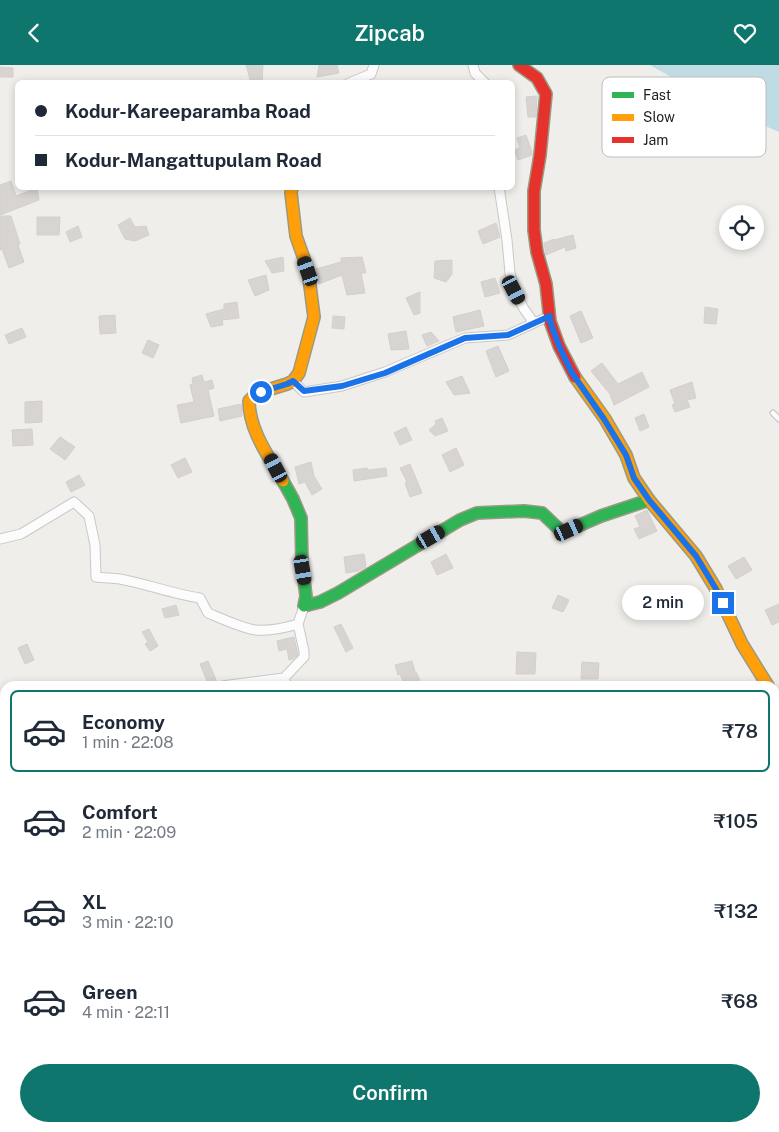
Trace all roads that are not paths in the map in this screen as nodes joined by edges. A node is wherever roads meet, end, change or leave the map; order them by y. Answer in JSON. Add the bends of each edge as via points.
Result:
{"nodes":[{"id":1,"x":374,"y":65,"type":"edge"},
{"id":2,"x":473,"y":65,"type":"edge"},
{"id":3,"x":519,"y":65,"type":"edge"},
{"id":4,"x":357,"y":80,"type":"edge"},
{"id":5,"x":482,"y":80,"type":"edge"},
{"id":6,"x":292,"y":190,"type":"edge"},
{"id":7,"x":499,"y":190,"type":"edge"},
{"id":8,"x":550,"y":316,"type":"junction"},
{"id":9,"x":534,"y":323,"type":"junction"},
{"id":10,"x":293,"y":381,"type":"junction"},
{"id":11,"x":773,"y":413,"type":"dead end"},
{"id":12,"x":779,"y":419,"type":"edge"},
{"id":13,"x":649,"y":500,"type":"junction"},
{"id":14,"x":0,"y":539,"type":"edge"},
{"id":15,"x":304,"y":606,"type":"junction"},
{"id":16,"x":298,"y":624,"type":"junction"},
{"id":17,"x":287,"y":681,"type":"edge"},
{"id":18,"x":765,"y":681,"type":"edge"}],
"edges":[{"from":1,"to":4,"type":"street","via":[[372,74]]},
{"from":2,"to":5,"type":"street"},
{"from":3,"to":8,"type":"street","via":[[538,78],[546,94],[534,191],[534,230]]},
{"from":6,"to":10,"type":"street","via":[[296,235],[308,271],[314,317],[299,373]]},
{"from":7,"to":9,"type":"street","via":[[514,290]]},
{"from":8,"to":9,"type":"street"},
{"from":8,"to":13,"type":"street","via":[[572,373],[609,426],[626,455],[634,478]]},
{"from":9,"to":10,"type":"street","via":[[508,335],[465,338],[385,373],[342,386],[304,391]]},
{"from":10,"to":15,"type":"street","via":[[255,395],[249,406],[261,443],[301,518]]},
{"from":11,"to":12,"type":"lane"},
{"from":13,"to":15,"type":"street","via":[[564,532],[542,513],[477,513],[338,593]]},
{"from":13,"to":18,"type":"street","via":[[696,556]]},
{"from":14,"to":16,"type":"street","via":[[21,534],[74,502],[89,516],[95,545],[96,577],[200,598],[208,613],[255,630]]},
{"from":15,"to":16,"type":"street"},
{"from":16,"to":17,"type":"street","via":[[304,657]]}]}
